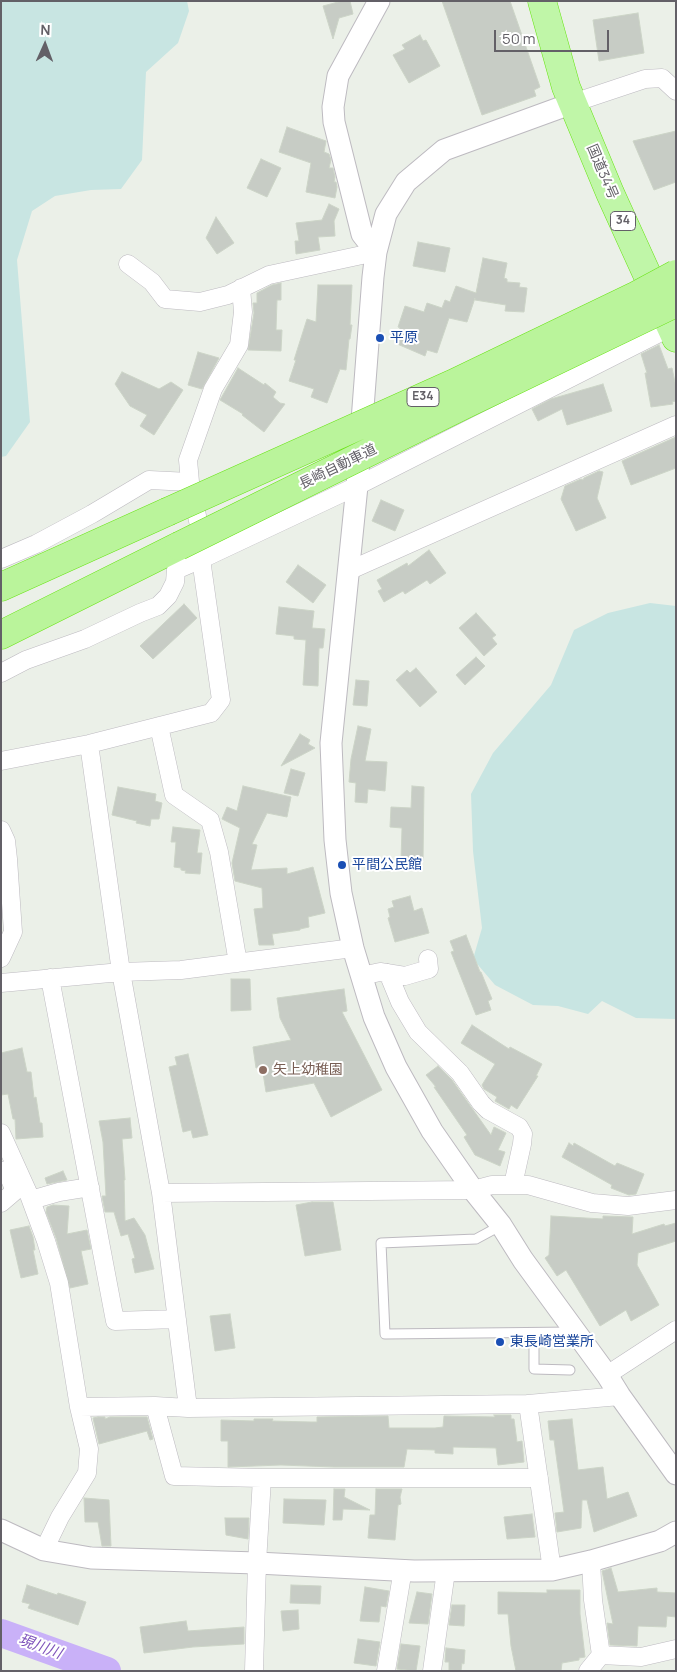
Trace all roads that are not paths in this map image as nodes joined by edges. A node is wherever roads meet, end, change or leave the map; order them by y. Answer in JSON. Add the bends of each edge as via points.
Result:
{"nodes":[{"id":1,"x":379,"y":1,"type":"edge"},
{"id":2,"x":542,"y":1,"type":"edge"},
{"id":3,"x":676,"y":90,"type":"edge"},
{"id":4,"x":573,"y":104,"type":"junction"},
{"id":5,"x":376,"y":252,"type":"junction"},
{"id":6,"x":128,"y":264,"type":"dead end"},
{"id":7,"x":676,"y":274,"type":"edge"},
{"id":8,"x":241,"y":288,"type":"junction"},
{"id":9,"x":674,"y":323,"type":"edge"},
{"id":10,"x":676,"y":424,"type":"edge"},
{"id":11,"x":190,"y":482,"type":"junction"},
{"id":12,"x":357,"y":486,"type":"junction"},
{"id":13,"x":195,"y":554,"type":"junction"},
{"id":14,"x":1,"y":558,"type":"edge"},
{"id":15,"x":348,"y":571,"type":"junction"},
{"id":16,"x":1,"y":587,"type":"edge"},
{"id":17,"x":1,"y":635,"type":"edge"},
{"id":18,"x":1,"y":673,"type":"edge"},
{"id":19,"x":159,"y":726,"type":"junction"},
{"id":20,"x":89,"y":744,"type":"junction"},
{"id":21,"x":1,"y":761,"type":"edge"},
{"id":22,"x":1,"y":830,"type":"edge"},
{"id":23,"x":353,"y":948,"type":"junction"},
{"id":24,"x":1,"y":958,"type":"edge"},
{"id":25,"x":428,"y":959,"type":"dead end"},
{"id":26,"x":238,"y":963,"type":"junction"},
{"id":27,"x":121,"y":972,"type":"junction"},
{"id":28,"x":388,"y":973,"type":"junction"},
{"id":29,"x":361,"y":976,"type":"junction"},
{"id":30,"x":50,"y":978,"type":"junction"},
{"id":31,"x":1,"y":984,"type":"edge"},
{"id":32,"x":1,"y":1133,"type":"edge"},
{"id":33,"x":1,"y":1161,"type":"edge"},
{"id":34,"x":513,"y":1185,"type":"junction"},
{"id":35,"x":90,"y":1187,"type":"junction"},
{"id":36,"x":473,"y":1190,"type":"junction"},
{"id":37,"x":161,"y":1193,"type":"junction"},
{"id":38,"x":31,"y":1200,"type":"junction"},
{"id":39,"x":676,"y":1200,"type":"edge"},
{"id":40,"x":1,"y":1203,"type":"edge"},
{"id":41,"x":501,"y":1225,"type":"junction"},
{"id":42,"x":177,"y":1319,"type":"junction"},
{"id":43,"x":676,"y":1330,"type":"edge"},
{"id":44,"x":576,"y":1332,"type":"junction"},
{"id":45,"x":534,"y":1333,"type":"junction"},
{"id":46,"x":570,"y":1370,"type":"dead end"},
{"id":47,"x":607,"y":1375,"type":"junction"},
{"id":48,"x":620,"y":1396,"type":"junction"},
{"id":49,"x":528,"y":1404,"type":"junction"},
{"id":50,"x":155,"y":1406,"type":"junction"},
{"id":51,"x":79,"y":1407,"type":"junction"},
{"id":52,"x":188,"y":1408,"type":"junction"},
{"id":53,"x":676,"y":1474,"type":"edge"},
{"id":54,"x":262,"y":1478,"type":"junction"},
{"id":55,"x":539,"y":1478,"type":"junction"},
{"id":56,"x":1,"y":1530,"type":"edge"},
{"id":57,"x":676,"y":1532,"type":"edge"},
{"id":58,"x":44,"y":1550,"type":"junction"},
{"id":59,"x":591,"y":1561,"type":"junction"},
{"id":60,"x":257,"y":1563,"type":"junction"},
{"id":61,"x":403,"y":1569,"type":"junction"},
{"id":62,"x":552,"y":1570,"type":"junction"},
{"id":63,"x":446,"y":1571,"type":"junction"},
{"id":64,"x":676,"y":1649,"type":"edge"},
{"id":65,"x":601,"y":1655,"type":"junction"},
{"id":66,"x":254,"y":1671,"type":"edge"},
{"id":67,"x":386,"y":1671,"type":"edge"},
{"id":68,"x":432,"y":1671,"type":"edge"},
{"id":69,"x":588,"y":1671,"type":"edge"}],
"edges":[{"from":1,"to":5,"type":"street","via":[[338,76],[333,107],[362,234]]},
{"from":2,"to":4,"type":"highway","name":"国道34号","number":"34"},
{"from":3,"to":4,"type":"street","via":[[662,78],[645,79]]},
{"from":4,"to":5,"type":"street","via":[[444,150],[406,182],[386,214]]},
{"from":4,"to":9,"type":"highway","name":"国道34号","number":"34","via":[[610,193]]},
{"from":5,"to":8,"type":"street","via":[[269,275]]},
{"from":5,"to":12,"type":"street"},
{"from":6,"to":8,"type":"street","via":[[152,282],[165,299],[200,302]]},
{"from":7,"to":16,"type":"highway","name":"長崎自動車道","number":"E34","bridge":true,"via":[[452,384]]},
{"from":8,"to":11,"type":"street","via":[[243,312],[239,346],[213,389],[188,460]]},
{"from":9,"to":12,"type":"street"},
{"from":9,"to":13,"type":"highway","name":"長崎自動車道","number":"E34","bridge":true,"via":[[458,408]]},
{"from":10,"to":15,"type":"street"},
{"from":11,"to":13,"type":"street"},
{"from":11,"to":14,"type":"street","via":[[149,480],[52,536]]},
{"from":12,"to":13,"type":"street"},
{"from":12,"to":15,"type":"street"},
{"from":13,"to":17,"type":"highway","name":"長崎自動車道","number":"E34"},
{"from":13,"to":18,"type":"street","via":[[176,570],[175,582],[168,596],[158,606]]},
{"from":13,"to":19,"type":"street","via":[[221,700],[211,713]]},
{"from":15,"to":23,"type":"street","via":[[331,743],[337,866]]},
{"from":19,"to":20,"type":"street"},
{"from":19,"to":26,"type":"street","via":[[174,795],[210,820],[219,852]]},
{"from":20,"to":21,"type":"street"},
{"from":20,"to":27,"type":"street"},
{"from":22,"to":24,"type":"street","via":[[6,841],[13,932]]},
{"from":23,"to":26,"type":"street"},
{"from":23,"to":29,"type":"street"},
{"from":25,"to":28,"type":"street","via":[[429,969],[405,976]]},
{"from":26,"to":27,"type":"street","via":[[181,970]]},
{"from":27,"to":30,"type":"street"},
{"from":27,"to":37,"type":"street"},
{"from":28,"to":29,"type":"street"},
{"from":28,"to":34,"type":"street","via":[[418,1032],[460,1073],[488,1110],[519,1127],[523,1134],[522,1144]]},
{"from":29,"to":36,"type":"street","via":[[374,1018],[396,1067],[432,1131]]},
{"from":30,"to":31,"type":"street"},
{"from":30,"to":35,"type":"street"},
{"from":32,"to":38,"type":"street"},
{"from":33,"to":40,"type":"street","via":[[15,1191]]},
{"from":34,"to":36,"type":"street","via":[[492,1185]]},
{"from":34,"to":39,"type":"street","via":[[528,1185],[601,1204],[628,1206]]},
{"from":35,"to":38,"type":"street"},
{"from":35,"to":42,"type":"street","via":[[115,1321]]},
{"from":36,"to":37,"type":"street"},
{"from":36,"to":41,"type":"street"},
{"from":37,"to":42,"type":"street"},
{"from":38,"to":51,"type":"street","via":[[59,1284]]},
{"from":41,"to":44,"type":"street"},
{"from":41,"to":45,"type":"lane","via":[[476,1239],[381,1244],[385,1334]]},
{"from":42,"to":52,"type":"street"},
{"from":43,"to":47,"type":"street"},
{"from":44,"to":45,"type":"lane"},
{"from":44,"to":47,"type":"street"},
{"from":45,"to":46,"type":"lane","via":[[534,1369]]},
{"from":47,"to":48,"type":"street"},
{"from":48,"to":49,"type":"street"},
{"from":48,"to":53,"type":"street"},
{"from":49,"to":52,"type":"street"},
{"from":49,"to":55,"type":"street"},
{"from":50,"to":51,"type":"street"},
{"from":50,"to":52,"type":"street"},
{"from":50,"to":54,"type":"street","via":[[174,1476]]},
{"from":51,"to":58,"type":"street","via":[[89,1449],[87,1473]]},
{"from":54,"to":55,"type":"street"},
{"from":54,"to":60,"type":"street"},
{"from":55,"to":62,"type":"street"},
{"from":56,"to":58,"type":"street"},
{"from":57,"to":59,"type":"street","via":[[660,1541]]},
{"from":58,"to":60,"type":"street","via":[[92,1558]]},
{"from":59,"to":62,"type":"street"},
{"from":59,"to":65,"type":"street"},
{"from":60,"to":61,"type":"street"},
{"from":60,"to":66,"type":"street"},
{"from":61,"to":63,"type":"street"},
{"from":61,"to":67,"type":"street"},
{"from":62,"to":63,"type":"street"},
{"from":63,"to":68,"type":"street"},
{"from":64,"to":65,"type":"street","via":[[641,1657]]},
{"from":65,"to":69,"type":"street"}]}
